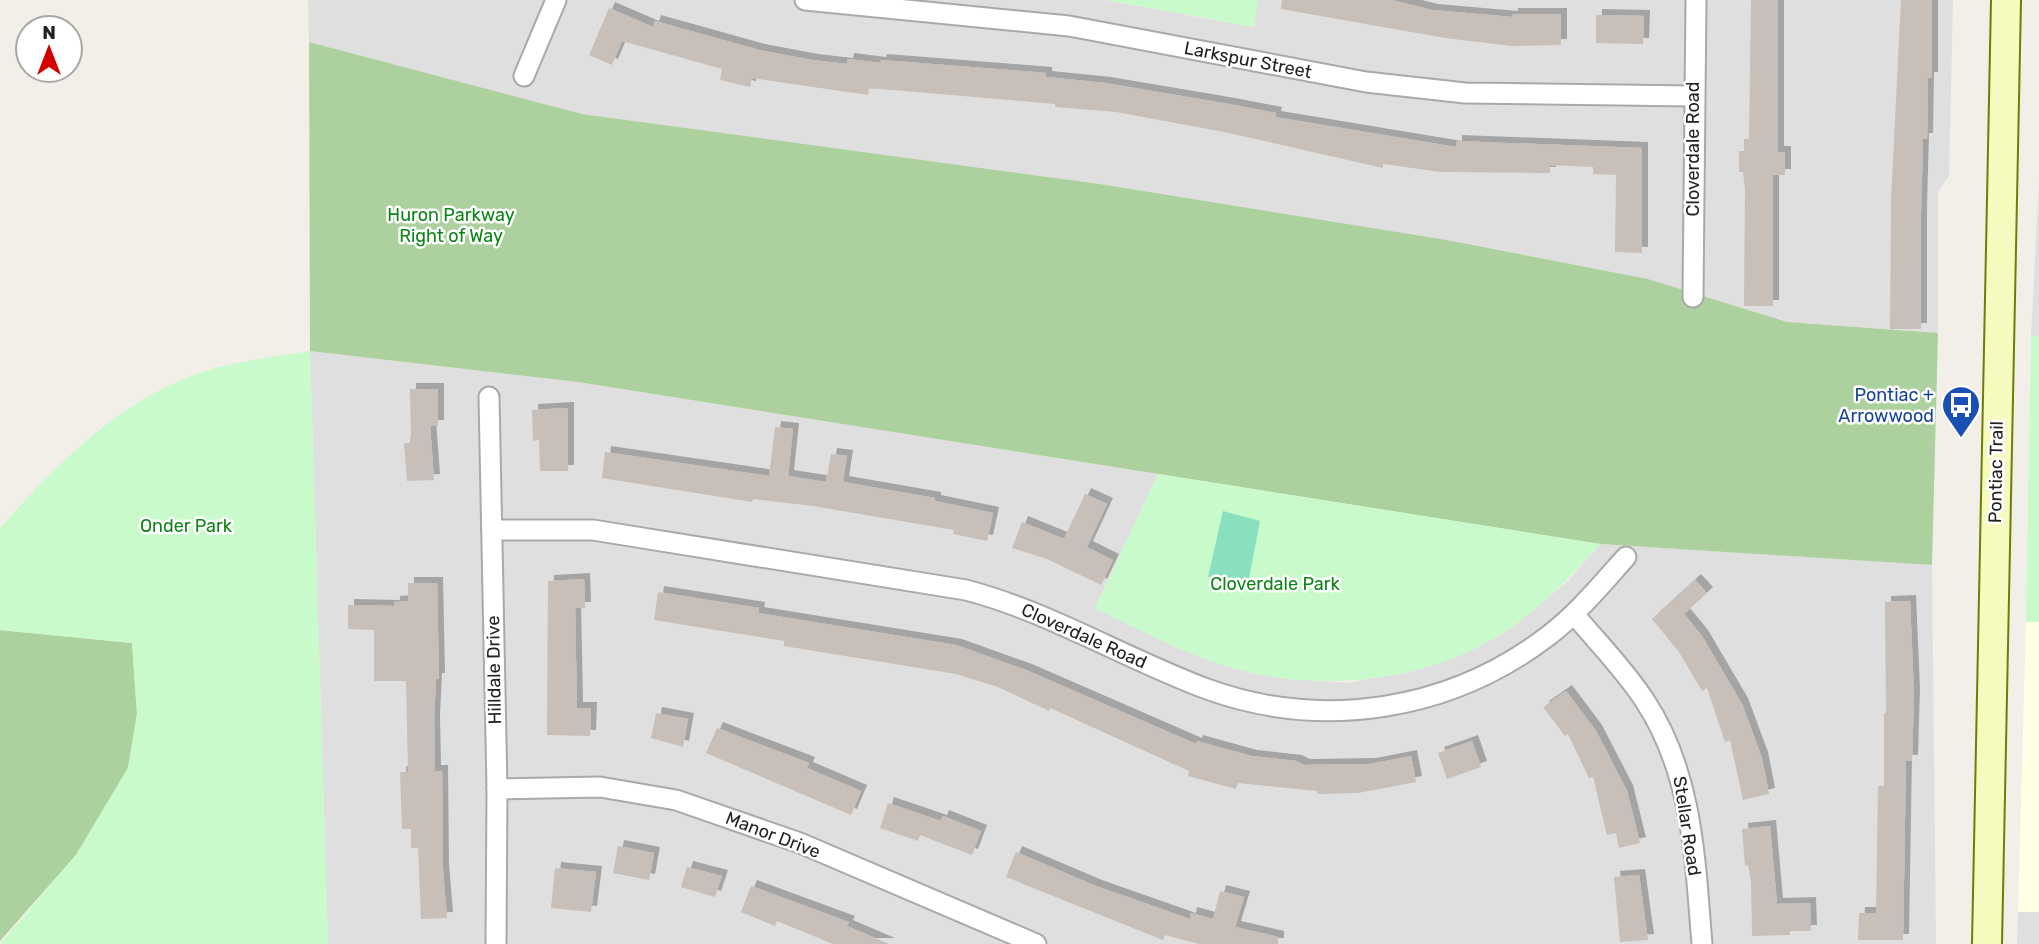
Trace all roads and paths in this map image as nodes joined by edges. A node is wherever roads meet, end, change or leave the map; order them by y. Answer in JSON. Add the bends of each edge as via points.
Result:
{"nodes":[{"id":1,"x":556,"y":0,"type":"edge"},
{"id":2,"x":805,"y":0,"type":"edge"},
{"id":3,"x":1696,"y":0,"type":"edge"},
{"id":4,"x":2006,"y":0,"type":"edge"},
{"id":5,"x":524,"y":76,"type":"dead end"},
{"id":6,"x":1693,"y":96,"type":"junction"},
{"id":7,"x":1693,"y":297,"type":"dead end"},
{"id":8,"x":489,"y":397,"type":"dead end"},
{"id":9,"x":492,"y":530,"type":"junction"},
{"id":10,"x":1626,"y":557,"type":"dead end"},
{"id":11,"x":1574,"y":614,"type":"junction"},
{"id":12,"x":496,"y":789,"type":"junction"},
{"id":13,"x":496,"y":944,"type":"edge"},
{"id":14,"x":1036,"y":944,"type":"edge"},
{"id":15,"x":1702,"y":944,"type":"edge"},
{"id":16,"x":1987,"y":944,"type":"edge"}],
"edges":[{"from":1,"to":5,"type":"street"},
{"from":2,"to":6,"type":"street","name":"Larkspur Street","via":[[1069,26],[1366,82],[1465,93]]},
{"from":3,"to":6,"type":"street","name":"Cloverdale Road"},
{"from":4,"to":16,"type":"main road","name":"Pontiac Trail"},
{"from":6,"to":7,"type":"street","name":"Cloverdale Road"},
{"from":8,"to":9,"type":"street","name":"Hilldale Drive"},
{"from":9,"to":11,"type":"street","name":"Cloverdale Road","via":[[593,530],[967,590],[1004,601],[1208,689],[1294,709],[1378,709],[1464,684],[1520,656]]},
{"from":9,"to":12,"type":"street","name":"Hilldale Drive"},
{"from":10,"to":11,"type":"street","name":"Cloverdale Road"},
{"from":11,"to":15,"type":"street","name":"Stellar Road","via":[[1645,701],[1670,747],[1691,824]]},
{"from":12,"to":13,"type":"street","name":"Hilldale Drive"},
{"from":12,"to":14,"type":"street","name":"Manor Drive","via":[[600,787],[676,800],[800,844]]}]}
